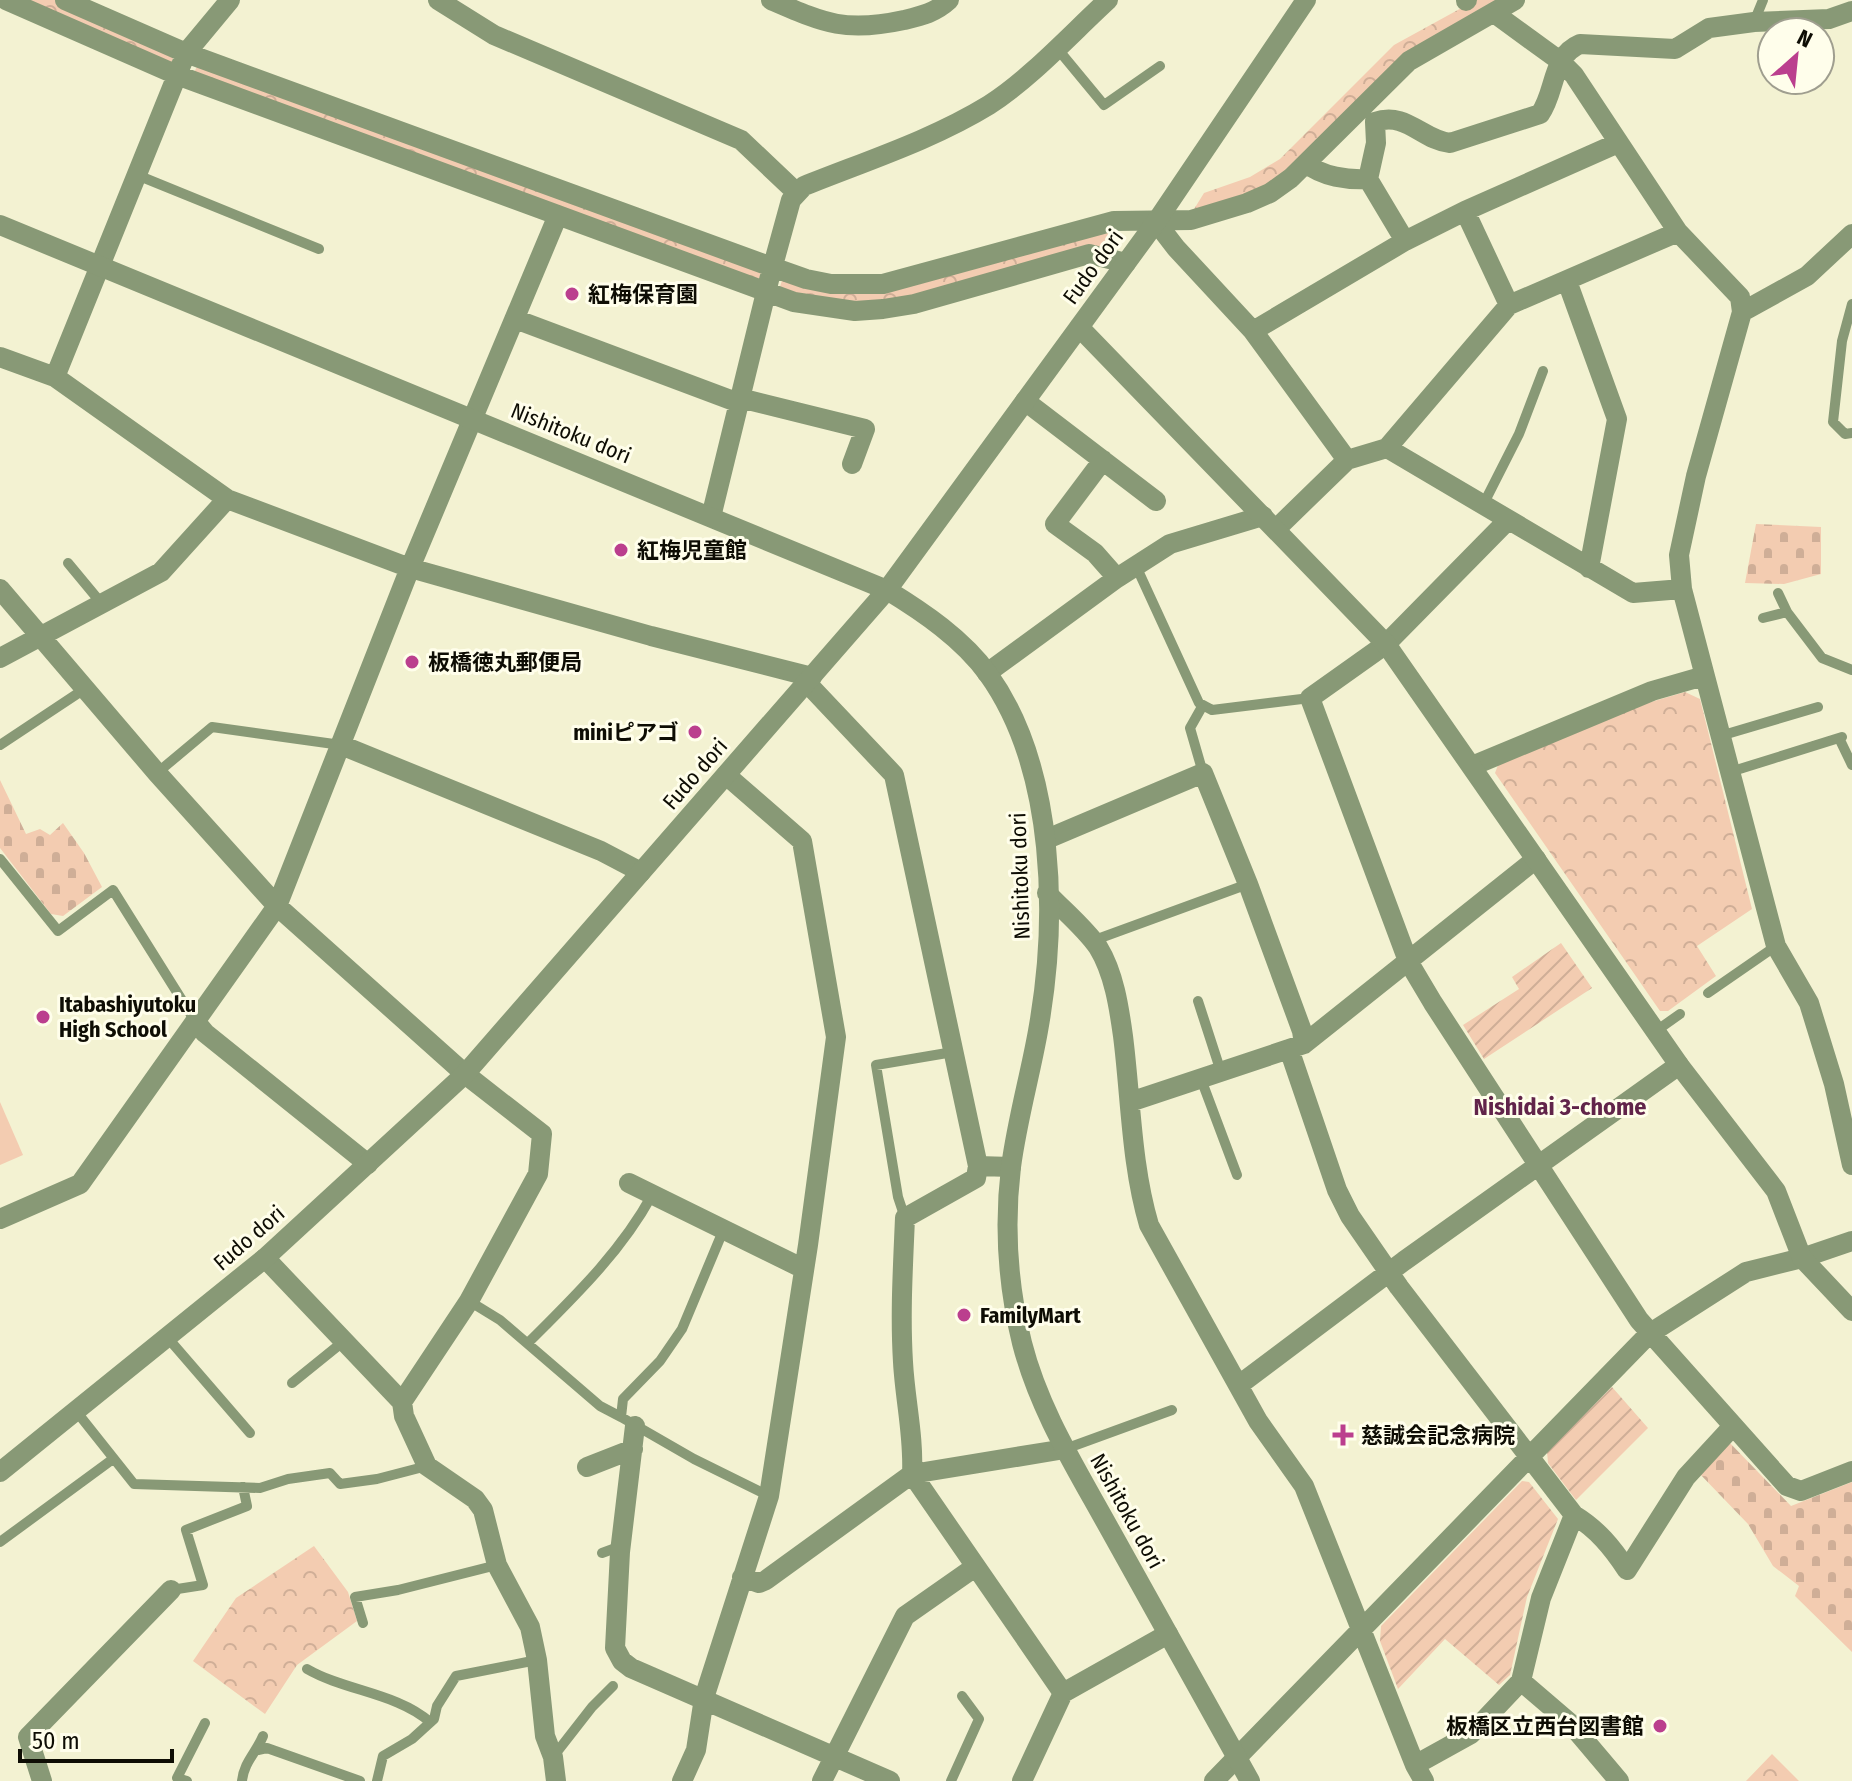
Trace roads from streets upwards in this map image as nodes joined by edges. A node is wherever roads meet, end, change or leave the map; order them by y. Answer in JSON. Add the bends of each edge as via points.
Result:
{"nodes":[{"id":1,"x":6,"y":0,"type":"edge"},
{"id":2,"x":65,"y":0,"type":"edge"},
{"id":3,"x":230,"y":0,"type":"edge"},
{"id":4,"x":438,"y":0,"type":"edge"},
{"id":5,"x":771,"y":0,"type":"edge"},
{"id":6,"x":949,"y":0,"type":"edge"},
{"id":7,"x":1108,"y":0,"type":"edge"},
{"id":8,"x":1306,"y":0,"type":"edge"},
{"id":9,"x":1515,"y":0,"type":"edge"},
{"id":10,"x":1852,"y":11,"type":"edge"},
{"id":11,"x":1494,"y":13,"type":"junction"},
{"id":12,"x":186,"y":53,"type":"junction"},
{"id":13,"x":1560,"y":61,"type":"junction"},
{"id":14,"x":177,"y":75,"type":"junction"},
{"id":15,"x":1368,"y":115,"type":"junction"},
{"id":16,"x":1618,"y":143,"type":"junction"},
{"id":17,"x":1306,"y":163,"type":"junction"},
{"id":18,"x":1368,"y":179,"type":"junction"},
{"id":19,"x":797,"y":193,"type":"junction"},
{"id":20,"x":1465,"y":211,"type":"junction"},
{"id":21,"x":558,"y":215,"type":"junction"},
{"id":22,"x":1156,"y":222,"type":"junction"},
{"id":23,"x":0,"y":225,"type":"edge"},
{"id":24,"x":1678,"y":232,"type":"junction"},
{"id":25,"x":1852,"y":234,"type":"edge"},
{"id":26,"x":1405,"y":241,"type":"junction"},
{"id":27,"x":1126,"y":263,"type":"junction"},
{"id":28,"x":99,"y":266,"type":"junction"},
{"id":29,"x":772,"y":267,"type":"junction"},
{"id":30,"x":1567,"y":281,"type":"junction"},
{"id":31,"x":766,"y":292,"type":"junction"},
{"id":32,"x":1509,"y":305,"type":"junction"},
{"id":33,"x":1742,"y":312,"type":"junction"},
{"id":34,"x":515,"y":319,"type":"junction"},
{"id":35,"x":1079,"y":327,"type":"junction"},
{"id":36,"x":1253,"y":331,"type":"junction"},
{"id":37,"x":0,"y":357,"type":"edge"},
{"id":38,"x":55,"y":377,"type":"junction"},
{"id":39,"x":739,"y":400,"type":"junction"},
{"id":40,"x":1025,"y":401,"type":"junction"},
{"id":41,"x":474,"y":419,"type":"junction"},
{"id":42,"x":1387,"y":448,"type":"junction"},
{"id":43,"x":1103,"y":460,"type":"junction"},
{"id":44,"x":1347,"y":460,"type":"junction"},
{"id":45,"x":852,"y":464,"type":"dead end"},
{"id":46,"x":227,"y":499,"type":"junction"},
{"id":47,"x":1156,"y":501,"type":"dead end"},
{"id":48,"x":711,"y":517,"type":"junction"},
{"id":49,"x":1508,"y":520,"type":"junction"},
{"id":50,"x":1269,"y":522,"type":"junction"},
{"id":51,"x":410,"y":568,"type":"junction"},
{"id":52,"x":1589,"y":568,"type":"junction"},
{"id":53,"x":1117,"y":578,"type":"junction"},
{"id":54,"x":0,"y":589,"type":"edge"},
{"id":55,"x":1682,"y":589,"type":"junction"},
{"id":56,"x":887,"y":590,"type":"junction"},
{"id":57,"x":40,"y":635,"type":"junction"},
{"id":58,"x":1386,"y":644,"type":"junction"},
{"id":59,"x":0,"y":658,"type":"edge"},
{"id":60,"x":987,"y":673,"type":"junction"},
{"id":61,"x":1704,"y":676,"type":"junction"},
{"id":62,"x":809,"y":680,"type":"junction"},
{"id":63,"x":341,"y":745,"type":"junction"},
{"id":64,"x":1472,"y":766,"type":"junction"},
{"id":65,"x":726,"y":775,"type":"junction"},
{"id":66,"x":1047,"y":839,"type":"junction"},
{"id":67,"x":1536,"y":859,"type":"junction"},
{"id":68,"x":641,"y":872,"type":"junction"},
{"id":69,"x":1047,"y":893,"type":"junction"},
{"id":70,"x":277,"y":906,"type":"junction"},
{"id":71,"x":1408,"y":961,"type":"junction"},
{"id":72,"x":195,"y":1021,"type":"junction"},
{"id":73,"x":1296,"y":1047,"type":"junction"},
{"id":74,"x":1679,"y":1065,"type":"junction"},
{"id":75,"x":465,"y":1074,"type":"junction"},
{"id":76,"x":1130,"y":1102,"type":"junction"},
{"id":77,"x":368,"y":1164,"type":"junction"},
{"id":78,"x":1539,"y":1165,"type":"junction"},
{"id":79,"x":1852,"y":1165,"type":"edge"},
{"id":80,"x":978,"y":1166,"type":"junction"},
{"id":81,"x":1011,"y":1167,"type":"junction"},
{"id":82,"x":629,"y":1183,"type":"dead end"},
{"id":83,"x":0,"y":1219,"type":"edge"},
{"id":84,"x":1852,"y":1241,"type":"edge"},
{"id":85,"x":265,"y":1258,"type":"junction"},
{"id":86,"x":1802,"y":1258,"type":"junction"},
{"id":87,"x":804,"y":1269,"type":"junction"},
{"id":88,"x":1390,"y":1273,"type":"junction"},
{"id":89,"x":1852,"y":1311,"type":"edge"},
{"id":90,"x":1649,"y":1334,"type":"junction"},
{"id":91,"x":1232,"y":1387,"type":"junction"},
{"id":92,"x":402,"y":1402,"type":"junction"},
{"id":93,"x":628,"y":1422,"type":"road end"},
{"id":94,"x":1733,"y":1426,"type":"junction"},
{"id":95,"x":633,"y":1449,"type":"junction"},
{"id":96,"x":1065,"y":1449,"type":"junction"},
{"id":97,"x":1528,"y":1457,"type":"junction"},
{"id":98,"x":587,"y":1467,"type":"dead end"},
{"id":99,"x":1852,"y":1471,"type":"edge"},
{"id":100,"x":0,"y":1472,"type":"edge"},
{"id":101,"x":912,"y":1474,"type":"junction"},
{"id":102,"x":1574,"y":1515,"type":"junction"},
{"id":103,"x":975,"y":1567,"type":"junction"},
{"id":104,"x":742,"y":1577,"type":"junction"},
{"id":105,"x":171,"y":1590,"type":"road end"},
{"id":106,"x":1361,"y":1629,"type":"junction"},
{"id":107,"x":1168,"y":1634,"type":"junction"},
{"id":108,"x":1521,"y":1681,"type":"junction"},
{"id":109,"x":1063,"y":1693,"type":"junction"},
{"id":110,"x":704,"y":1698,"type":"junction"},
{"id":111,"x":835,"y":1756,"type":"junction"},
{"id":112,"x":1237,"y":1758,"type":"junction"},
{"id":113,"x":1420,"y":1773,"type":"edge"},
{"id":114,"x":42,"y":1781,"type":"edge"},
{"id":115,"x":556,"y":1781,"type":"edge"},
{"id":116,"x":682,"y":1781,"type":"edge"},
{"id":117,"x":822,"y":1781,"type":"edge"},
{"id":118,"x":890,"y":1781,"type":"edge"},
{"id":119,"x":1022,"y":1781,"type":"edge"},
{"id":120,"x":1214,"y":1781,"type":"edge"},
{"id":121,"x":1250,"y":1781,"type":"edge"},
{"id":122,"x":1619,"y":1781,"type":"edge"}],
"edges":[{"from":1,"to":14,"type":"street"},
{"from":2,"to":12,"type":"street"},
{"from":3,"to":12,"type":"street"},
{"from":4,"to":19,"type":"street","via":[[494,35],[741,140]]},
{"from":5,"to":6,"type":"street","via":[[824,23],[851,27],[928,15]]},
{"from":7,"to":19,"type":"street","via":[[989,105]]},
{"from":8,"to":22,"type":"street","name":"Fudo dori"},
{"from":9,"to":11,"type":"street"},
{"from":10,"to":13,"type":"street","via":[[1829,19],[1709,28],[1675,49],[1580,44]]},
{"from":11,"to":13,"type":"street"},
{"from":11,"to":15,"type":"street","via":[[1409,61]]},
{"from":12,"to":14,"type":"street"},
{"from":12,"to":29,"type":"street"},
{"from":13,"to":15,"type":"street","via":[[1549,102],[1540,114],[1450,143],[1436,141],[1409,123]]},
{"from":13,"to":16,"type":"street"},
{"from":14,"to":21,"type":"street"},
{"from":14,"to":28,"type":"street"},
{"from":15,"to":17,"type":"street"},
{"from":15,"to":18,"type":"street","via":[[1376,143]]},
{"from":16,"to":20,"type":"street"},
{"from":16,"to":24,"type":"street"},
{"from":17,"to":18,"type":"street","via":[[1348,180]]},
{"from":17,"to":22,"type":"street","via":[[1270,193],[1247,203],[1191,220]]},
{"from":18,"to":26,"type":"street"},
{"from":19,"to":29,"type":"street"},
{"from":20,"to":26,"type":"street"},
{"from":20,"to":32,"type":"street"},
{"from":21,"to":31,"type":"street"},
{"from":21,"to":34,"type":"street"},
{"from":22,"to":27,"type":"street","name":"Fudo dori"},
{"from":22,"to":29,"type":"street","via":[[1114,221],[883,284],[831,284]]},
{"from":22,"to":36,"type":"street"},
{"from":23,"to":28,"type":"street","name":"Nishitoku dori"},
{"from":24,"to":30,"type":"street"},
{"from":24,"to":33,"type":"street","via":[[1740,297]]},
{"from":25,"to":33,"type":"street","via":[[1807,276]]},
{"from":26,"to":36,"type":"street"},
{"from":27,"to":31,"type":"street","via":[[1089,254],[883,309],[826,308]]},
{"from":27,"to":35,"type":"street","name":"Fudo dori"},
{"from":28,"to":38,"type":"street"},
{"from":28,"to":41,"type":"street","name":"Nishitoku dori"},
{"from":29,"to":31,"type":"street"},
{"from":30,"to":32,"type":"street"},
{"from":30,"to":52,"type":"street","via":[[1617,419]]},
{"from":31,"to":39,"type":"street"},
{"from":32,"to":42,"type":"street"},
{"from":33,"to":55,"type":"street","via":[[1696,476],[1679,555]]},
{"from":34,"to":39,"type":"street"},
{"from":34,"to":41,"type":"street"},
{"from":35,"to":40,"type":"street","name":"Fudo dori"},
{"from":35,"to":50,"type":"street"},
{"from":36,"to":44,"type":"street"},
{"from":37,"to":38,"type":"street"},
{"from":38,"to":46,"type":"street"},
{"from":39,"to":45,"type":"street","via":[[865,429]]},
{"from":39,"to":48,"type":"street"},
{"from":40,"to":43,"type":"street"},
{"from":40,"to":56,"type":"street","name":"Fudo dori"},
{"from":41,"to":48,"type":"street","name":"Nishitoku dori"},
{"from":41,"to":51,"type":"street"},
{"from":42,"to":44,"type":"street"},
{"from":42,"to":49,"type":"street"},
{"from":43,"to":47,"type":"street"},
{"from":43,"to":53,"type":"street","via":[[1055,524],[1095,553]]},
{"from":44,"to":50,"type":"street"},
{"from":46,"to":51,"type":"street"},
{"from":46,"to":57,"type":"street","via":[[161,572]]},
{"from":48,"to":56,"type":"street","name":"Nishitoku dori"},
{"from":49,"to":52,"type":"street"},
{"from":49,"to":58,"type":"street"},
{"from":50,"to":53,"type":"street","via":[[1170,544]]},
{"from":50,"to":58,"type":"street"},
{"from":51,"to":62,"type":"street"},
{"from":51,"to":63,"type":"street"},
{"from":52,"to":55,"type":"street","via":[[1633,593]]},
{"from":53,"to":60,"type":"street"},
{"from":54,"to":57,"type":"street"},
{"from":55,"to":61,"type":"street","via":[[1703,638]]},
{"from":56,"to":60,"type":"street","name":"Nishitoku dori","via":[[940,627]]},
{"from":56,"to":62,"type":"street","name":"Fudo dori"},
{"from":57,"to":59,"type":"street"},
{"from":57,"to":70,"type":"street"},
{"from":58,"to":64,"type":"street"},
{"from":58,"to":71,"type":"street","via":[[1310,698]]},
{"from":60,"to":66,"type":"street","name":"Nishitoku dori","via":[[1027,753]]},
{"from":61,"to":64,"type":"street","via":[[1652,691]]},
{"from":61,"to":79,"type":"street","via":[[1776,946],[1809,1003]]},
{"from":62,"to":65,"type":"street","name":"Fudo dori"},
{"from":62,"to":80,"type":"street","via":[[894,775]]},
{"from":63,"to":68,"type":"street"},
{"from":63,"to":70,"type":"street"},
{"from":64,"to":67,"type":"street"},
{"from":65,"to":68,"type":"street","name":"Fudo dori"},
{"from":65,"to":87,"type":"street","via":[[802,841],[833,1014],[836,1037]]},
{"from":66,"to":69,"type":"street","name":"Nishitoku dori"},
{"from":66,"to":73,"type":"street","via":[[1203,773],[1302,1031]]},
{"from":67,"to":71,"type":"street"},
{"from":67,"to":74,"type":"street"},
{"from":68,"to":75,"type":"street","name":"Fudo dori"},
{"from":69,"to":76,"type":"street","via":[[1098,947],[1111,976]]},
{"from":69,"to":81,"type":"street","name":"Nishitoku dori","via":[[1043,997]]},
{"from":70,"to":72,"type":"street"},
{"from":70,"to":75,"type":"street"},
{"from":71,"to":73,"type":"street"},
{"from":71,"to":78,"type":"street"},
{"from":72,"to":77,"type":"street"},
{"from":72,"to":83,"type":"street","via":[[80,1184]]},
{"from":73,"to":76,"type":"street"},
{"from":73,"to":88,"type":"street","via":[[1339,1194]]},
{"from":74,"to":78,"type":"street"},
{"from":74,"to":86,"type":"street","via":[[1776,1191]]},
{"from":75,"to":77,"type":"street","name":"Fudo dori"},
{"from":75,"to":92,"type":"street","via":[[542,1134],[544,1150],[538,1174],[469,1301]]},
{"from":76,"to":91,"type":"street","via":[[1139,1193],[1149,1225]]},
{"from":77,"to":85,"type":"street","name":"Fudo dori"},
{"from":78,"to":88,"type":"street"},
{"from":78,"to":90,"type":"street"},
{"from":80,"to":81,"type":"street"},
{"from":80,"to":101,"type":"street","via":[[976,1178],[905,1218],[901,1313]]},
{"from":81,"to":96,"type":"street","name":"Nishitoku dori","via":[[1008,1244],[1015,1308],[1033,1380]]},
{"from":82,"to":87,"type":"street"},
{"from":84,"to":86,"type":"street"},
{"from":85,"to":92,"type":"street"},
{"from":85,"to":100,"type":"street","name":"Fudo dori"},
{"from":86,"to":89,"type":"street"},
{"from":86,"to":90,"type":"street","via":[[1746,1272]]},
{"from":87,"to":104,"type":"street","via":[[769,1496]]},
{"from":88,"to":91,"type":"street"},
{"from":88,"to":97,"type":"street"},
{"from":90,"to":94,"type":"street"},
{"from":90,"to":97,"type":"street"},
{"from":91,"to":106,"type":"street","via":[[1304,1486]]},
{"from":92,"to":115,"type":"street","via":[[427,1466],[483,1510],[497,1565],[530,1627]]},
{"from":93,"to":95,"type":"street"},
{"from":94,"to":99,"type":"street","via":[[1787,1486],[1801,1491]]},
{"from":94,"to":102,"type":"street","via":[[1686,1477],[1627,1570],[1611,1546]]},
{"from":95,"to":98,"type":"street"},
{"from":95,"to":110,"type":"street","via":[[612,1550],[615,1648],[627,1672]]},
{"from":96,"to":101,"type":"street"},
{"from":96,"to":107,"type":"street","name":"Nishitoku dori"},
{"from":97,"to":102,"type":"street"},
{"from":97,"to":106,"type":"street"},
{"from":101,"to":103,"type":"street"},
{"from":101,"to":104,"type":"street","via":[[766,1580]]},
{"from":102,"to":108,"type":"street","via":[[1541,1598]]},
{"from":103,"to":109,"type":"street"},
{"from":103,"to":111,"type":"street","via":[[905,1616]]},
{"from":104,"to":110,"type":"street"},
{"from":105,"to":114,"type":"street","via":[[28,1737]]},
{"from":106,"to":112,"type":"street"},
{"from":106,"to":113,"type":"street"},
{"from":107,"to":109,"type":"street"},
{"from":107,"to":112,"type":"street","name":"Nishitoku dori"},
{"from":108,"to":113,"type":"street","via":[[1471,1734]]},
{"from":108,"to":122,"type":"street","via":[[1570,1723]]},
{"from":109,"to":119,"type":"street"},
{"from":110,"to":111,"type":"street"},
{"from":110,"to":116,"type":"street","via":[[696,1750]]},
{"from":111,"to":117,"type":"street"},
{"from":111,"to":118,"type":"street"},
{"from":112,"to":120,"type":"street"},
{"from":112,"to":121,"type":"street","name":"Nishitoku dori"}]}
